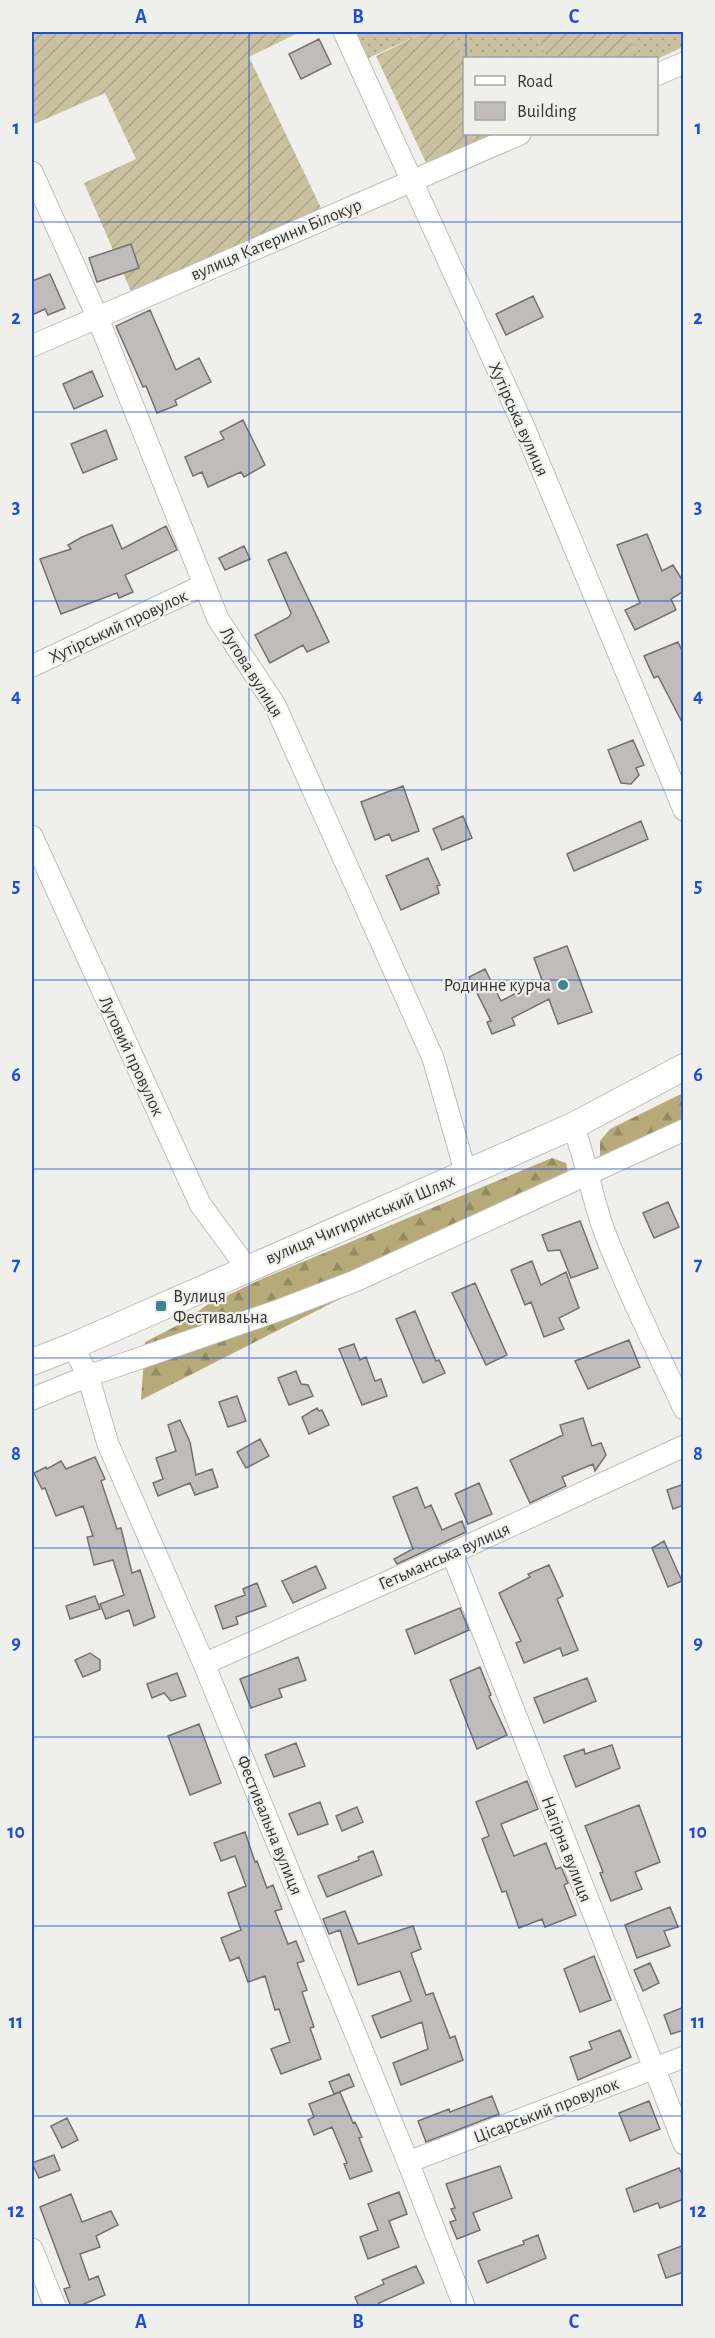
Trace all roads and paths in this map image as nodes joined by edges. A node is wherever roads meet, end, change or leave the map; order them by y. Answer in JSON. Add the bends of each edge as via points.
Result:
{"nodes":[{"id":1,"x":344,"y":32,"type":"edge"},
{"id":2,"x":684,"y":63,"type":"edge"},
{"id":3,"x":658,"y":75,"type":"edge"},
{"id":4,"x":518,"y":135,"type":"edge"},
{"id":5,"x":32,"y":172,"type":"edge"},
{"id":6,"x":412,"y":181,"type":"junction"},
{"id":7,"x":97,"y":315,"type":"junction"},
{"id":8,"x":32,"y":346,"type":"edge"},
{"id":9,"x":204,"y":585,"type":"junction"},
{"id":10,"x":32,"y":666,"type":"edge"},
{"id":11,"x":684,"y":810,"type":"edge"},
{"id":12,"x":32,"y":836,"type":"edge"},
{"id":13,"x":684,"y":1067,"type":"edge"},
{"id":14,"x":573,"y":1126,"type":"junction"},
{"id":15,"x":684,"y":1130,"type":"edge"},
{"id":16,"x":466,"y":1174,"type":"junction"},
{"id":17,"x":586,"y":1175,"type":"junction"},
{"id":18,"x":247,"y":1268,"type":"junction"},
{"id":19,"x":72,"y":1346,"type":"junction"},
{"id":20,"x":32,"y":1362,"type":"edge"},
{"id":21,"x":88,"y":1376,"type":"junction"},
{"id":22,"x":32,"y":1399,"type":"edge"},
{"id":23,"x":684,"y":1409,"type":"edge"},
{"id":24,"x":684,"y":1446,"type":"edge"},
{"id":25,"x":452,"y":1553,"type":"junction"},
{"id":26,"x":204,"y":1664,"type":"junction"},
{"id":27,"x":684,"y":2057,"type":"edge"},
{"id":28,"x":653,"y":2070,"type":"junction"},
{"id":29,"x":684,"y":2144,"type":"edge"},
{"id":30,"x":408,"y":2163,"type":"junction"},
{"id":31,"x":32,"y":2249,"type":"edge"},
{"id":32,"x":55,"y":2307,"type":"edge"},
{"id":33,"x":464,"y":2307,"type":"edge"}],
"edges":[{"from":1,"to":6,"type":"street","name":"Хутірська вулиця"},
{"from":2,"to":3,"type":"street"},
{"from":4,"to":6,"type":"street","name":"вулиця Катерини Білокур"},
{"from":5,"to":7,"type":"street","name":"Лугова вулиця"},
{"from":6,"to":7,"type":"street","name":"вулиця Катерини Білокур"},
{"from":6,"to":11,"type":"street","name":"Хутірська вулиця","via":[[524,427]]},
{"from":7,"to":8,"type":"street","name":"вулиця Катерини Білокур"},
{"from":7,"to":9,"type":"street","name":"Лугова вулиця"},
{"from":9,"to":10,"type":"street","name":"Хутірський провулок"},
{"from":9,"to":16,"type":"street","name":"Лугова вулиця","via":[[218,619],[275,705],[433,1058]]},
{"from":12,"to":18,"type":"street","name":"Луговий провулок","via":[[200,1204]]},
{"from":13,"to":14,"type":"main road","name":"вулиця Чигиринський Шлях"},
{"from":14,"to":16,"type":"main road","name":"вулиця Чигиринський Шлях"},
{"from":14,"to":17,"type":"street","via":[[582,1148]]},
{"from":15,"to":17,"type":"street"},
{"from":16,"to":18,"type":"main road","name":"вулиця Чигиринський Шлях"},
{"from":17,"to":21,"type":"street","via":[[355,1281]]},
{"from":17,"to":23,"type":"street","via":[[606,1235]]},
{"from":18,"to":19,"type":"main road","name":"вулиця Чигиринський Шлях"},
{"from":19,"to":20,"type":"main road","name":"вулиця Чигиринський Шлях"},
{"from":19,"to":21,"type":"street","name":"Фестивальна вулиця"},
{"from":21,"to":22,"type":"street"},
{"from":21,"to":26,"type":"street","name":"Фестивальна вулиця","via":[[108,1444]]},
{"from":24,"to":25,"type":"street","name":"Гетьманська вулиця"},
{"from":25,"to":26,"type":"street","name":"Гетьманська вулиця"},
{"from":25,"to":28,"type":"street","name":"Нагірна вулиця"},
{"from":26,"to":30,"type":"street","name":"Фестивальна вулиця"},
{"from":27,"to":28,"type":"street","name":"Цісарський провулок"},
{"from":28,"to":29,"type":"street","name":"Нагірна вулиця"},
{"from":28,"to":30,"type":"street","name":"Цісарський провулок"},
{"from":30,"to":33,"type":"street","name":"Фестивальна вулиця"},
{"from":31,"to":32,"type":"street"}]}
